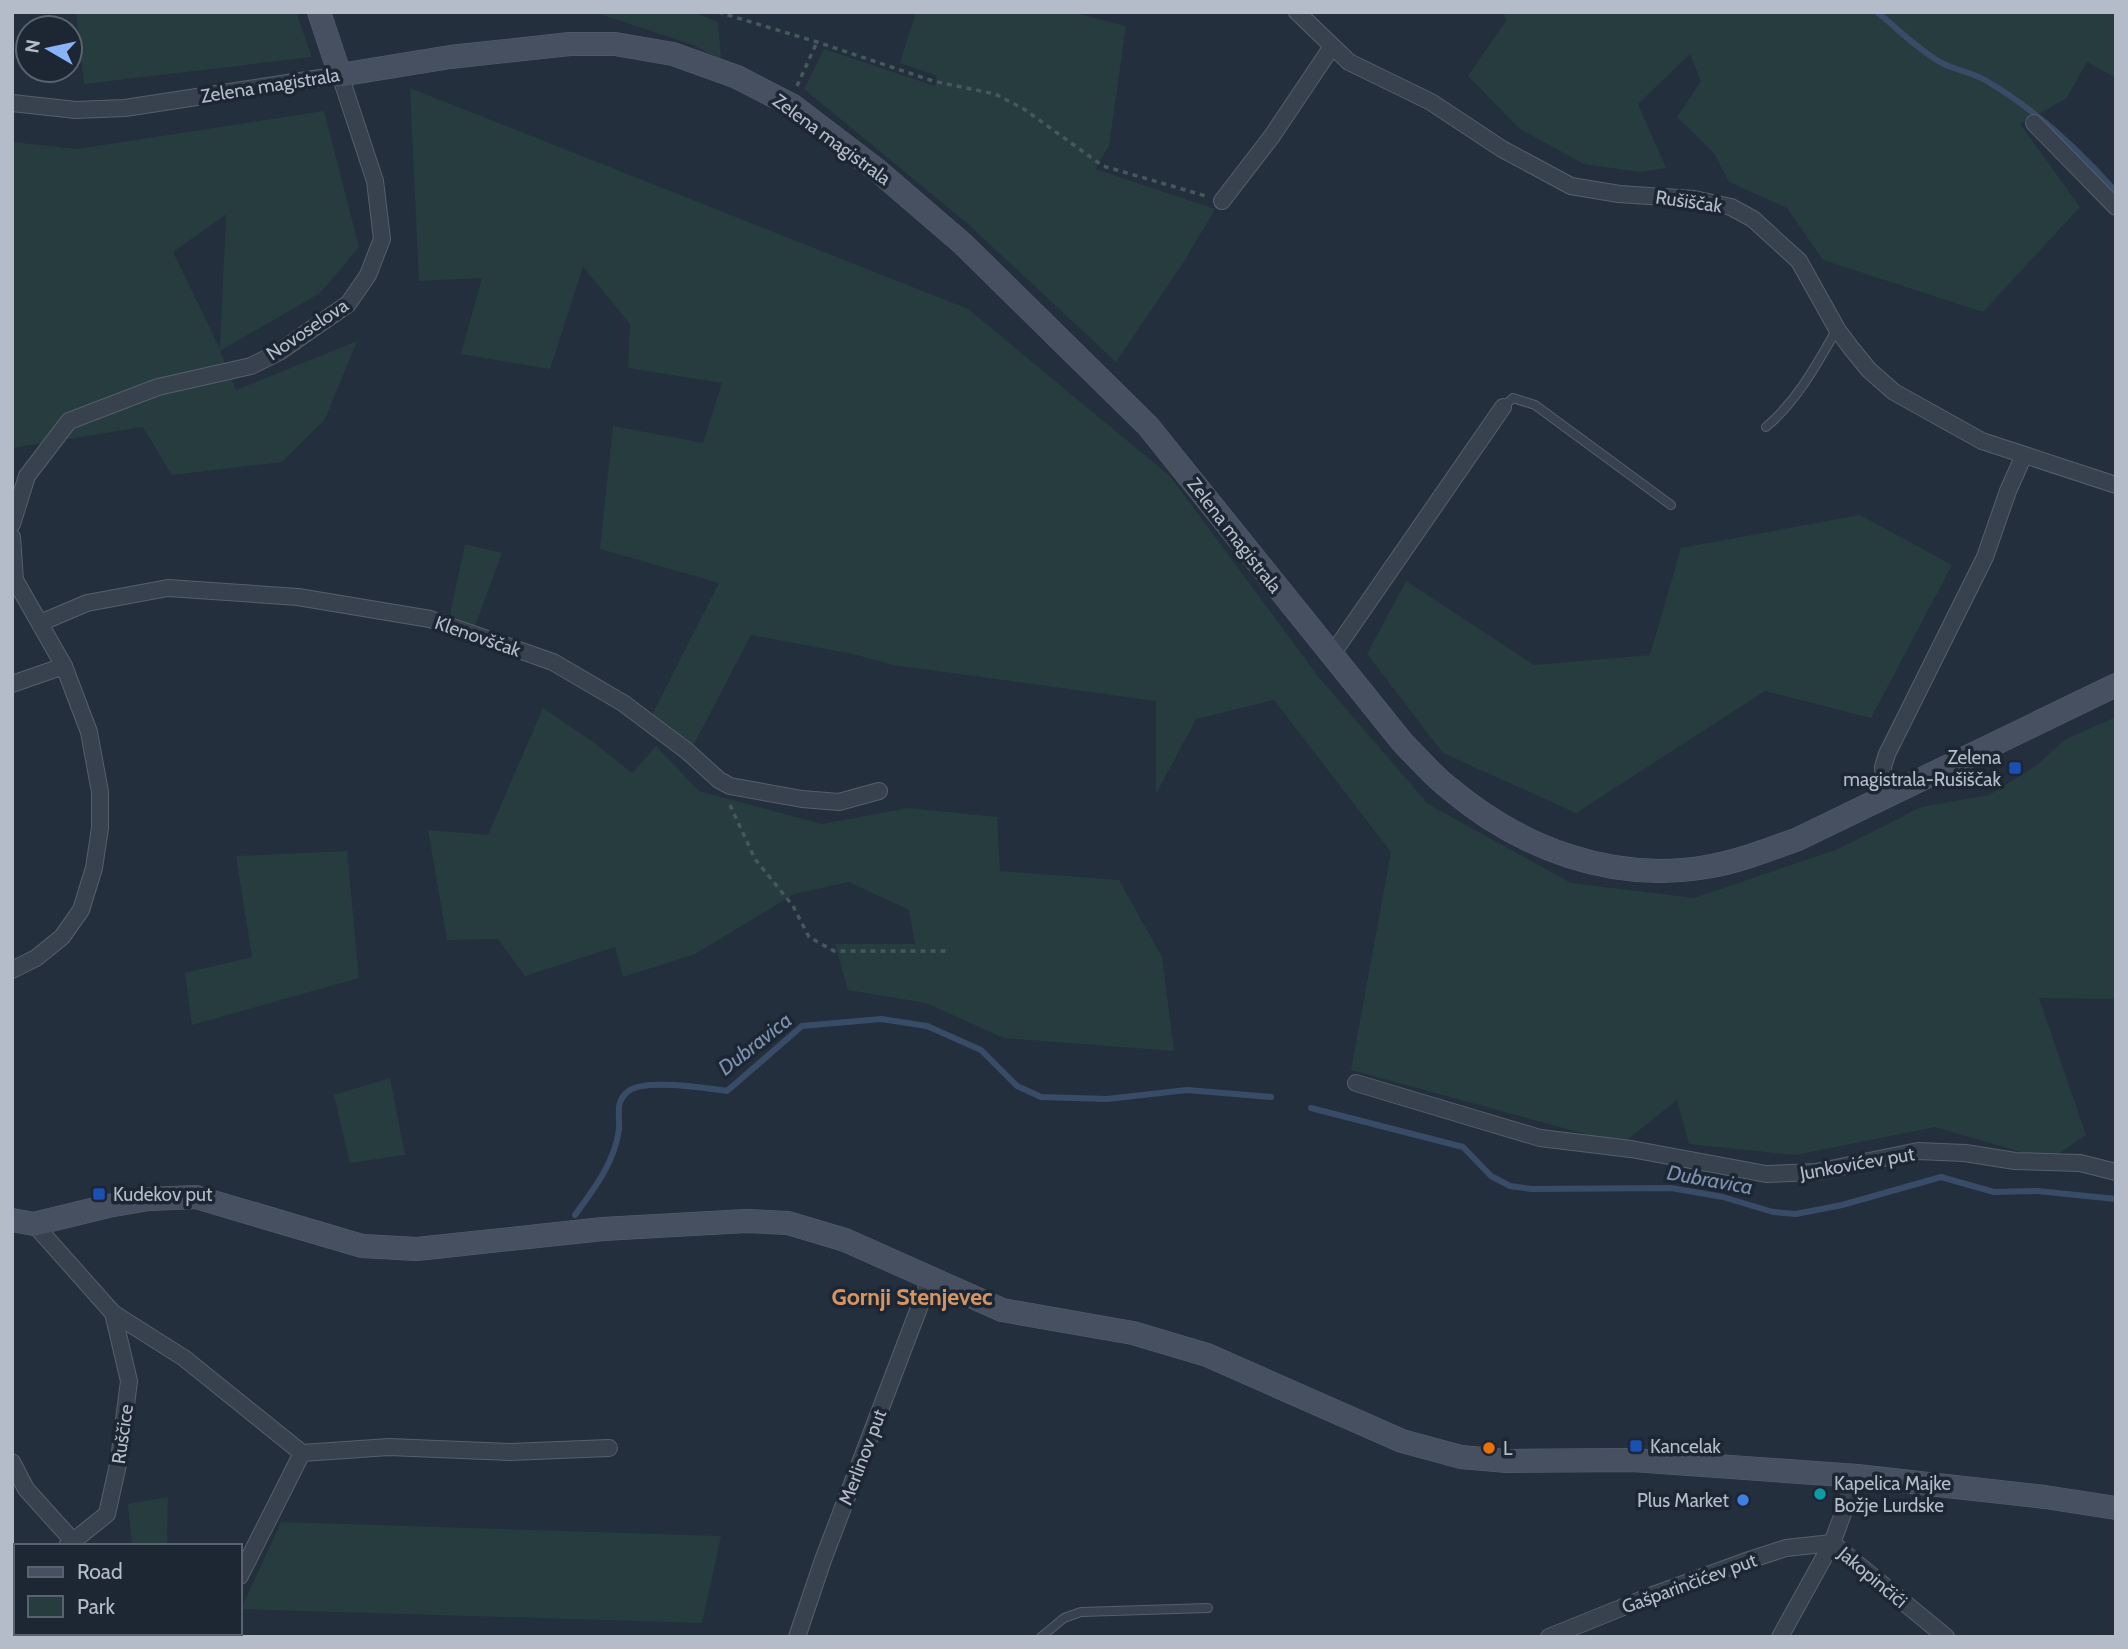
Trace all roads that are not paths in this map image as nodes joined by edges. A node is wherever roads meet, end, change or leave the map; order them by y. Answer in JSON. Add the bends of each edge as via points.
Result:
{"nodes":[{"id":1,"x":318,"y":12,"type":"edge"},
{"id":2,"x":1297,"y":12,"type":"edge"},
{"id":3,"x":1331,"y":48,"type":"junction"},
{"id":4,"x":340,"y":75,"type":"junction"},
{"id":5,"x":12,"y":103,"type":"edge"},
{"id":6,"x":2034,"y":124,"type":"dead end"},
{"id":7,"x":1222,"y":201,"type":"dead end"},
{"id":8,"x":2116,"y":207,"type":"edge"},
{"id":9,"x":1837,"y":329,"type":"junction"},
{"id":10,"x":1503,"y":407,"type":"joint"},
{"id":11,"x":1766,"y":427,"type":"dead end"},
{"id":12,"x":2024,"y":455,"type":"junction"},
{"id":13,"x":2116,"y":485,"type":"edge"},
{"id":14,"x":1671,"y":505,"type":"dead end"},
{"id":15,"x":12,"y":524,"type":"edge"},
{"id":16,"x":12,"y":537,"type":"edge"},
{"id":17,"x":40,"y":623,"type":"junction"},
{"id":18,"x":1331,"y":656,"type":"junction"},
{"id":19,"x":64,"y":666,"type":"junction"},
{"id":20,"x":12,"y":684,"type":"edge"},
{"id":21,"x":2116,"y":685,"type":"edge"},
{"id":22,"x":879,"y":791,"type":"dead end"},
{"id":23,"x":1885,"y":797,"type":"junction"},
{"id":24,"x":12,"y":970,"type":"edge"},
{"id":25,"x":1356,"y":1083,"type":"dead end"},
{"id":26,"x":2116,"y":1172,"type":"edge"},
{"id":27,"x":23,"y":1222,"type":"edge"},
{"id":28,"x":930,"y":1279,"type":"junction"},
{"id":29,"x":113,"y":1313,"type":"junction"},
{"id":30,"x":609,"y":1448,"type":"dead end"},
{"id":31,"x":302,"y":1453,"type":"junction"},
{"id":32,"x":12,"y":1462,"type":"edge"},
{"id":33,"x":1857,"y":1476,"type":"junction"},
{"id":34,"x":2116,"y":1508,"type":"edge"},
{"id":35,"x":70,"y":1543,"type":"edge"},
{"id":36,"x":1832,"y":1543,"type":"junction"},
{"id":37,"x":242,"y":1572,"type":"edge"},
{"id":38,"x":1208,"y":1608,"type":"dead end"},
{"id":39,"x":797,"y":1637,"type":"edge"},
{"id":40,"x":1041,"y":1637,"type":"edge"},
{"id":41,"x":1549,"y":1637,"type":"edge"},
{"id":42,"x":1780,"y":1637,"type":"edge"},
{"id":43,"x":1946,"y":1637,"type":"edge"}],
"edges":[{"from":1,"to":4,"type":"street"},
{"from":2,"to":3,"type":"street","name":"Rušiščak"},
{"from":3,"to":7,"type":"street"},
{"from":3,"to":9,"type":"street","name":"Rušiščak","via":[[1349,62],[1432,102],[1502,149],[1571,186],[1694,199],[1731,207],[1753,219],[1799,261]]},
{"from":4,"to":5,"type":"street","name":"Zelena magistrala","via":[[125,108],[76,110]]},
{"from":4,"to":15,"type":"street","name":"Novoselova","via":[[375,181],[382,239],[368,275],[348,304],[251,366],[158,387],[69,421],[27,476]]},
{"from":4,"to":18,"type":"street","name":"Zelena magistrala","via":[[450,57],[557,45],[615,44],[673,54],[737,77],[789,104],[877,170],[963,244],[1148,426]]},
{"from":6,"to":8,"type":"street"},
{"from":9,"to":11,"type":"lane","via":[[1799,391]]},
{"from":9,"to":12,"type":"street","name":"Rušiščak","via":[[1869,370],[1894,392],[1982,441]]},
{"from":10,"to":14,"type":"lane","via":[[1513,398],[1535,405]]},
{"from":10,"to":18,"type":"street"},
{"from":12,"to":13,"type":"street","name":"Rušiščak"},
{"from":12,"to":23,"type":"street","via":[[1958,616],[1887,754]]},
{"from":16,"to":17,"type":"street","via":[[15,580]]},
{"from":17,"to":19,"type":"street"},
{"from":17,"to":22,"type":"street","name":"Klenovščak","via":[[87,603],[167,588],[298,597],[430,619],[553,662],[623,703],[730,786],[839,802]]},
{"from":18,"to":23,"type":"street","name":"Zelena magistrala","via":[[1446,787],[1536,845],[1599,866],[1662,872],[1706,867],[1798,839]]},
{"from":19,"to":20,"type":"street"},
{"from":19,"to":24,"type":"street","via":[[89,732],[100,792],[94,869],[82,910],[62,937]]},
{"from":21,"to":23,"type":"street","name":"Zelena magistrala"},
{"from":25,"to":26,"type":"street","name":"Junkovićev put","via":[[1540,1138],[1766,1174],[1816,1172],[1918,1151],[2080,1163]]},
{"from":27,"to":28,"type":"street","via":[[135,1201],[196,1197],[362,1246],[417,1249],[603,1229],[769,1221],[845,1240]]},
{"from":27,"to":29,"type":"street"},
{"from":28,"to":33,"type":"street","via":[[1002,1310],[1174,1344],[1402,1441],[1461,1457],[1633,1460]]},
{"from":28,"to":39,"type":"street","name":"Merlinov put"},
{"from":29,"to":31,"type":"street","via":[[184,1358]]},
{"from":29,"to":35,"type":"street","name":"Ruščice","via":[[129,1381],[119,1460],[107,1514]]},
{"from":30,"to":31,"type":"street","via":[[510,1452],[389,1447]]},
{"from":31,"to":37,"type":"street"},
{"from":32,"to":35,"type":"street","name":"Ruščice","via":[[26,1489]]},
{"from":33,"to":34,"type":"street"},
{"from":33,"to":36,"type":"street"},
{"from":36,"to":41,"type":"street","name":"Gašparinčićev put","via":[[1786,1548],[1749,1560]]},
{"from":36,"to":42,"type":"street"},
{"from":36,"to":43,"type":"street","name":"Jakopinčići"},
{"from":38,"to":40,"type":"lane","via":[[1081,1612],[1064,1618]]}]}
